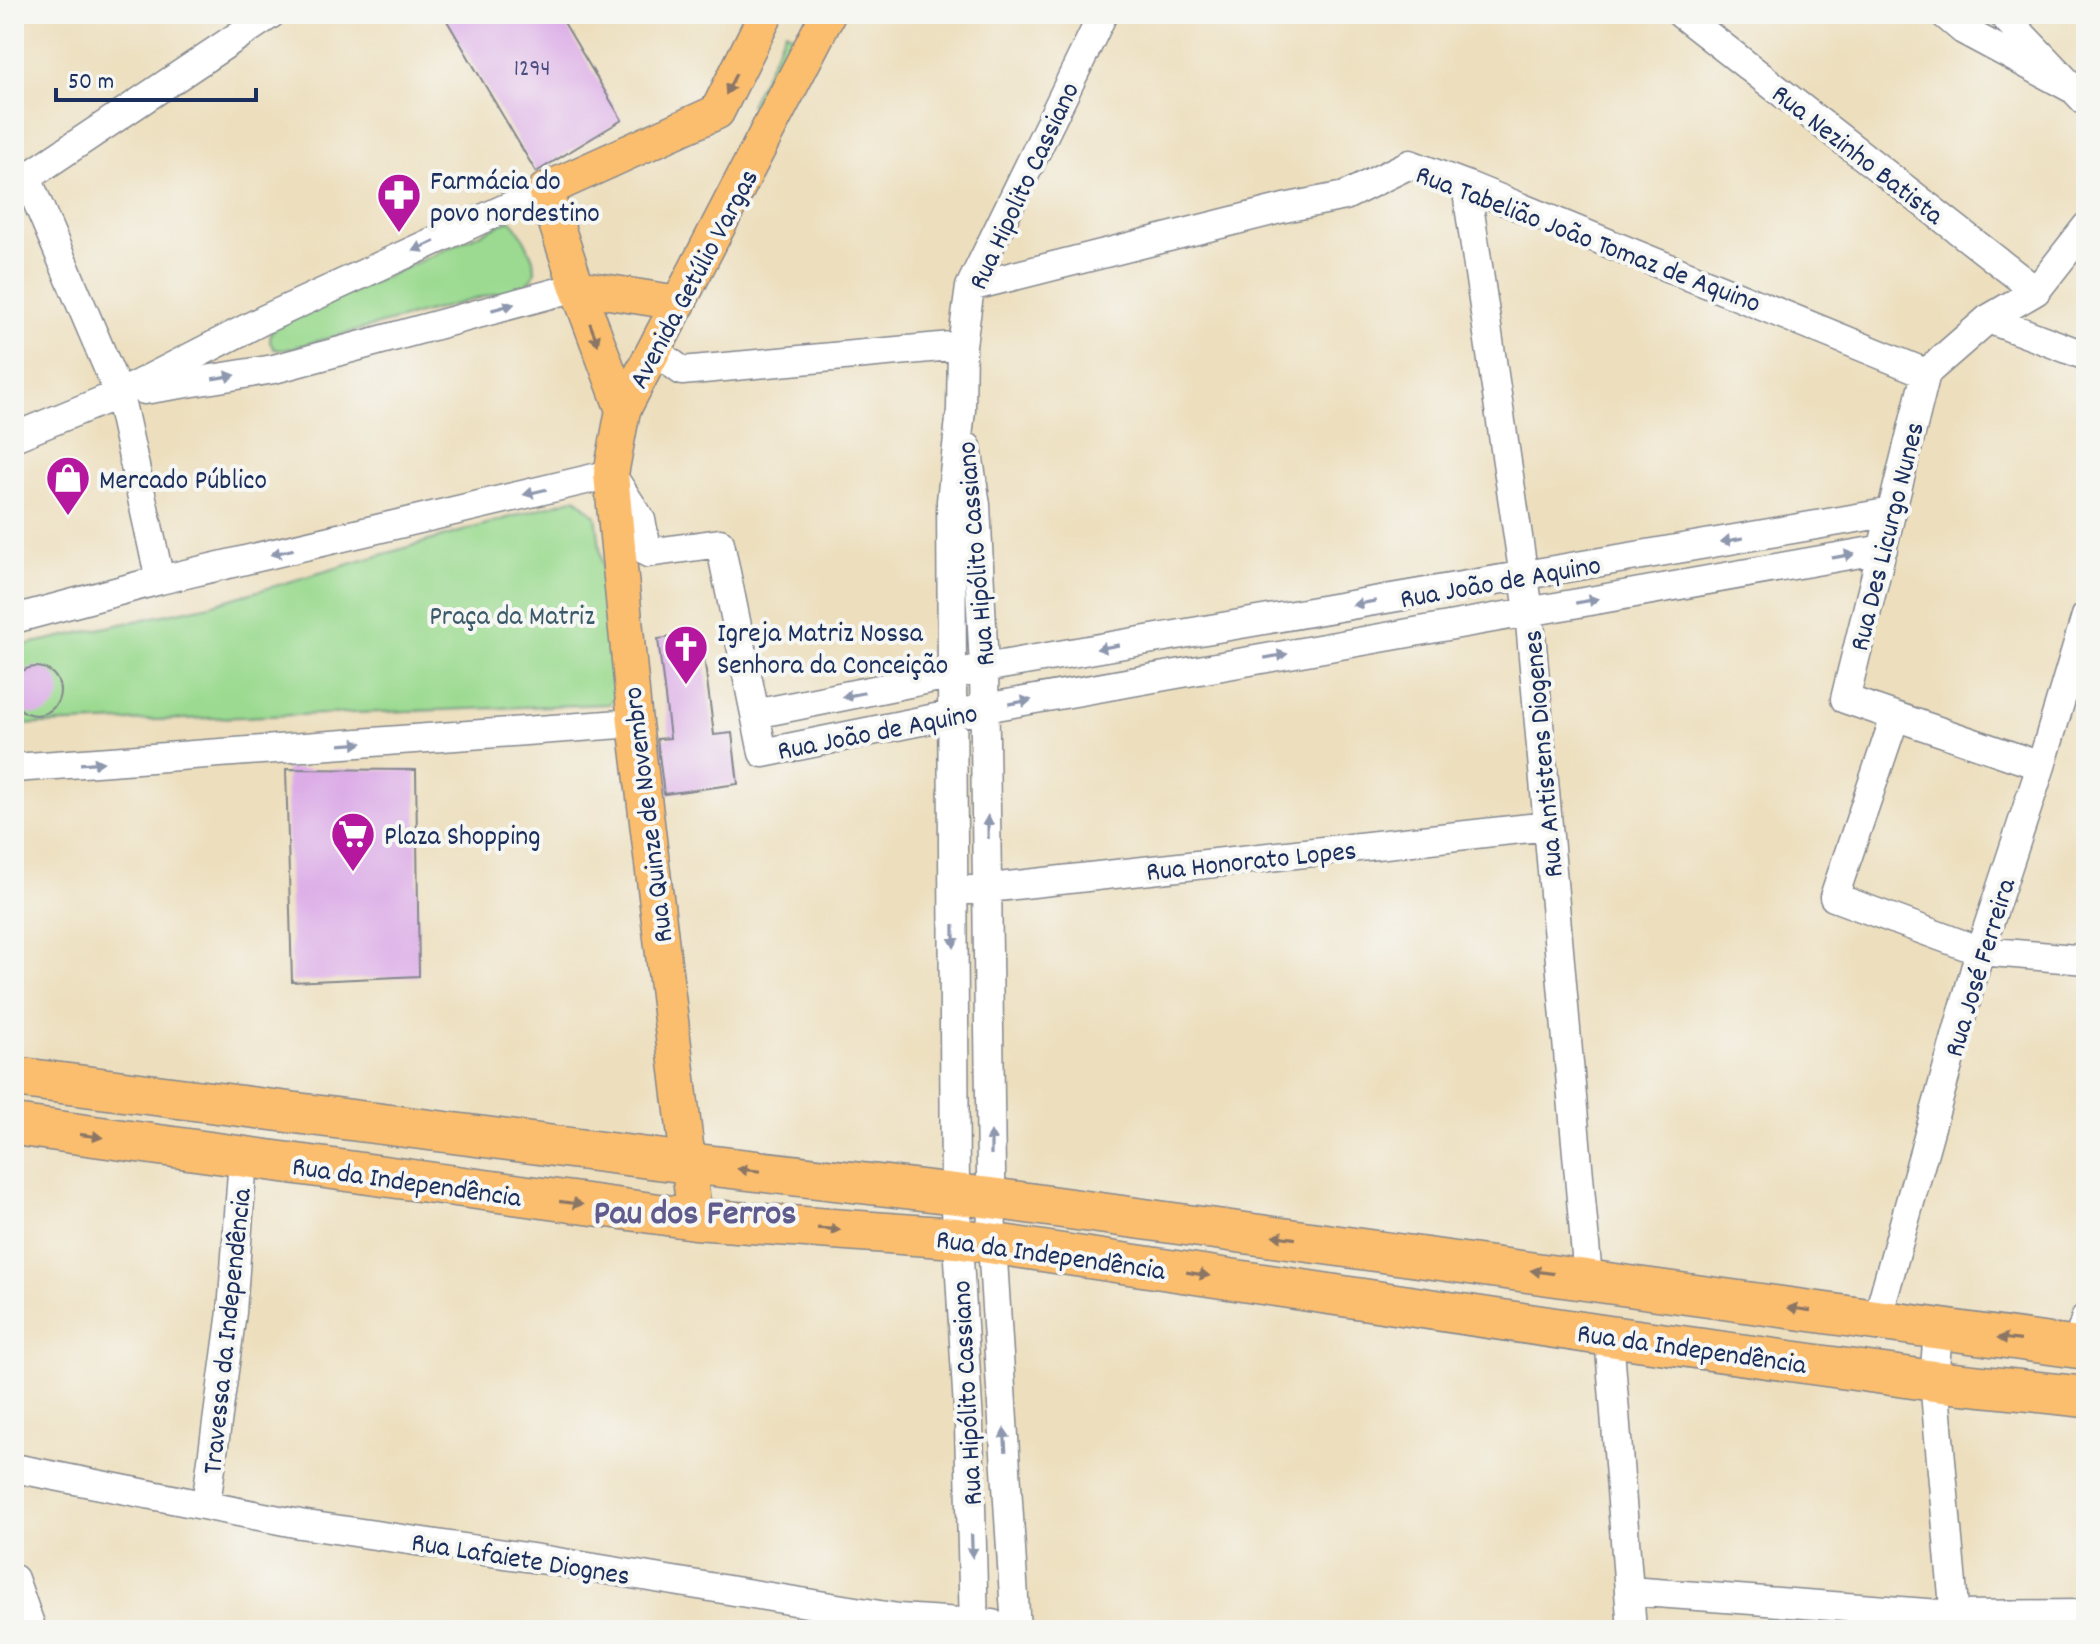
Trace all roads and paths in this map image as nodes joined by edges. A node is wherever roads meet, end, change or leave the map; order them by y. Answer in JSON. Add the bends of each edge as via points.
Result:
{"nodes":[{"id":1,"x":271,"y":14,"type":"edge"},
{"id":2,"x":766,"y":14,"type":"edge"},
{"id":3,"x":828,"y":14,"type":"edge"},
{"id":4,"x":1103,"y":14,"type":"edge"},
{"id":5,"x":1681,"y":14,"type":"edge"},
{"id":6,"x":1944,"y":14,"type":"edge"},
{"id":7,"x":2002,"y":14,"type":"edge"},
{"id":8,"x":2078,"y":95,"type":"edge"},
{"id":9,"x":20,"y":182,"type":"edge"},
{"id":10,"x":1466,"y":185,"type":"junction"},
{"id":11,"x":545,"y":190,"type":"junction"},
{"id":12,"x":2086,"y":227,"type":"edge"},
{"id":13,"x":577,"y":287,"type":"junction"},
{"id":14,"x":970,"y":287,"type":"junction"},
{"id":15,"x":2036,"y":291,"type":"junction"},
{"id":16,"x":679,"y":303,"type":"junction"},
{"id":17,"x":1988,"y":319,"type":"junction"},
{"id":18,"x":962,"y":345,"type":"junction"},
{"id":19,"x":655,"y":351,"type":"junction"},
{"id":20,"x":2086,"y":356,"type":"edge"},
{"id":21,"x":1926,"y":373,"type":"junction"},
{"id":22,"x":119,"y":394,"type":"junction"},
{"id":23,"x":623,"y":410,"type":"junction"},
{"id":24,"x":961,"y":410,"type":"junction"},
{"id":25,"x":14,"y":437,"type":"edge"},
{"id":26,"x":611,"y":474,"type":"junction"},
{"id":27,"x":1892,"y":512,"type":"junction"},
{"id":28,"x":1883,"y":549,"type":"junction"},
{"id":29,"x":1524,"y":575,"type":"junction"},
{"id":30,"x":160,"y":580,"type":"junction"},
{"id":31,"x":1529,"y":611,"type":"junction"},
{"id":32,"x":2086,"y":616,"type":"edge"},
{"id":33,"x":14,"y":619,"type":"edge"},
{"id":34,"x":984,"y":668,"type":"junction"},
{"id":35,"x":951,"y":676,"type":"junction"},
{"id":36,"x":985,"y":708,"type":"junction"},
{"id":37,"x":755,"y":714,"type":"junction"},
{"id":38,"x":952,"y":715,"type":"junction"},
{"id":39,"x":1895,"y":717,"type":"junction"},
{"id":40,"x":635,"y":723,"type":"junction"},
{"id":41,"x":2041,"y":766,"type":"junction"},
{"id":42,"x":14,"y":768,"type":"edge"},
{"id":43,"x":1548,"y":826,"type":"junction"},
{"id":44,"x":989,"y":888,"type":"junction"},
{"id":45,"x":954,"y":893,"type":"junction"},
{"id":46,"x":1980,"y":951,"type":"junction"},
{"id":47,"x":2086,"y":960,"type":"edge"},
{"id":48,"x":14,"y":1077,"type":"edge"},
{"id":49,"x":14,"y":1125,"type":"edge"},
{"id":50,"x":243,"y":1158,"type":"junction"},
{"id":51,"x":688,"y":1163,"type":"junction"},
{"id":52,"x":973,"y":1195,"type":"junction"},
{"id":53,"x":695,"y":1219,"type":"junction"},
{"id":54,"x":974,"y":1241,"type":"junction"},
{"id":55,"x":1588,"y":1278,"type":"junction"},
{"id":56,"x":1877,"y":1320,"type":"junction"},
{"id":57,"x":1938,"y":1330,"type":"junction"},
{"id":58,"x":1609,"y":1336,"type":"junction"},
{"id":59,"x":2083,"y":1338,"type":"edge"},
{"id":60,"x":1934,"y":1381,"type":"junction"},
{"id":61,"x":2086,"y":1397,"type":"edge"},
{"id":62,"x":14,"y":1468,"type":"edge"},
{"id":63,"x":206,"y":1504,"type":"junction"},
{"id":64,"x":14,"y":1579,"type":"edge"},
{"id":65,"x":1629,"y":1591,"type":"junction"},
{"id":66,"x":2086,"y":1614,"type":"edge"},
{"id":67,"x":1955,"y":1622,"type":"edge"},
{"id":68,"x":974,"y":1626,"type":"edge"},
{"id":69,"x":1021,"y":1629,"type":"edge"},
{"id":70,"x":32,"y":1630,"type":"edge"},
{"id":71,"x":1632,"y":1630,"type":"edge"}],
"edges":[{"from":1,"to":9,"type":"street"},
{"from":2,"to":11,"type":"main road","one_way":true,"via":[[717,112]]},
{"from":3,"to":16,"type":"main road","name":"Avenida Getúlio Vargas"},
{"from":4,"to":14,"type":"street","name":"Rua Hipolito Cassiano"},
{"from":5,"to":15,"type":"street","name":"Rua Nezinho Batista"},
{"from":6,"to":8,"type":"street"},
{"from":7,"to":8,"type":"street"},
{"from":9,"to":22,"type":"street"},
{"from":10,"to":14,"type":"street","name":"Rua Tabelião João Tomaz de Aquino","via":[[1410,164],[1345,196]]},
{"from":10,"to":21,"type":"street","name":"Rua Tabelião João Tomaz de Aquino"},
{"from":10,"to":29,"type":"street","name":"Rua Antistens Diogenes"},
{"from":11,"to":13,"type":"main road","name":"Avenida Getúlio Vargas"},
{"from":11,"to":22,"type":"street","one_way":true,"via":[[265,319]]},
{"from":12,"to":15,"type":"street"},
{"from":13,"to":16,"type":"main road"},
{"from":22,"to":13,"type":"street","one_way":true,"via":[[274,369]]},
{"from":13,"to":23,"type":"main road","name":"Avenida Getúlio Vargas","one_way":true},
{"from":14,"to":18,"type":"street","name":"Rua Hipolito Cassiano"},
{"from":15,"to":17,"type":"street"},
{"from":16,"to":19,"type":"main road","name":"Avenida Getúlio Vargas"},
{"from":17,"to":20,"type":"street"},
{"from":17,"to":21,"type":"street"},
{"from":18,"to":19,"type":"street","via":[[682,371]]},
{"from":18,"to":24,"type":"street","name":"Rua Hipolito Cassiano"},
{"from":19,"to":23,"type":"main road","name":"Avenida Getúlio Vargas"},
{"from":21,"to":27,"type":"street","name":"Rua Des Licurgo Nunes"},
{"from":22,"to":25,"type":"street"},
{"from":22,"to":30,"type":"street"},
{"from":23,"to":26,"type":"main road","name":"Rua Quinze de Novembro"},
{"from":24,"to":34,"type":"street","name":"Rua Hipólito Cassiano","via":[[976,505]]},
{"from":24,"to":35,"type":"street","name":"Rua Hipólito Cassiano","via":[[951,501]]},
{"from":26,"to":30,"type":"street","one_way":true},
{"from":26,"to":37,"type":"street","via":[[641,520],[648,553],[720,543]]},
{"from":26,"to":40,"type":"main road","name":"Rua Quinze de Novembro"},
{"from":27,"to":28,"type":"street","name":"Rua Des Licurgo Nunes"},
{"from":27,"to":29,"type":"street","name":"Rua João de Aquino","one_way":true},
{"from":31,"to":28,"type":"street","name":"Rua João de Aquino","one_way":true},
{"from":28,"to":39,"type":"street","name":"Rua Des Licurgo Nunes","via":[[1845,699]]},
{"from":29,"to":31,"type":"street","name":"Rua Antistens Diogenes"},
{"from":29,"to":34,"type":"street","name":"Rua João de Aquino","one_way":true},
{"from":30,"to":33,"type":"street"},
{"from":36,"to":31,"type":"street","name":"Rua João de Aquino","one_way":true},
{"from":31,"to":43,"type":"street","name":"Rua Antistens Diogenes"},
{"from":32,"to":41,"type":"street","name":"Rua José Ferreira"},
{"from":34,"to":35,"type":"street","name":"Rua João de Aquino"},
{"from":34,"to":36,"type":"street","name":"Rua Hipólito Cassiano"},
{"from":35,"to":37,"type":"street","name":"Rua João de Aquino","one_way":true},
{"from":35,"to":38,"type":"street","name":"Rua Hipólito Cassiano"},
{"from":36,"to":38,"type":"street","name":"Rua João de Aquino"},
{"from":44,"to":36,"type":"street","name":"Rua Hipólito Cassiano","one_way":true},
{"from":37,"to":38,"type":"street","name":"Rua João de Aquino","via":[[763,753]]},
{"from":38,"to":45,"type":"street","name":"Rua Hipólito Cassiano"},
{"from":39,"to":41,"type":"street"},
{"from":39,"to":46,"type":"street","via":[[1834,897]]},
{"from":42,"to":40,"type":"street","one_way":true},
{"from":40,"to":51,"type":"main road","name":"Rua Quinze de Novembro"},
{"from":41,"to":46,"type":"street","name":"Rua José Ferreira"},
{"from":43,"to":44,"type":"street","name":"Rua Honorato Lopes"},
{"from":43,"to":55,"type":"street","name":"Rua Antistens Diogenes"},
{"from":44,"to":45,"type":"street","name":"Rua Honorato Lopes"},
{"from":52,"to":44,"type":"street","name":"Rua Hipólito Cassiano","one_way":true},
{"from":45,"to":52,"type":"street","name":"Rua Hipólito Cassiano","one_way":true},
{"from":46,"to":47,"type":"street"},
{"from":46,"to":56,"type":"street","name":"Rua José Ferreira"},
{"from":48,"to":51,"type":"highway","name":"Rua da Independência"},
{"from":49,"to":50,"type":"highway","name":"Rua da Independência","one_way":true},
{"from":50,"to":53,"type":"highway","name":"Rua da Independência","one_way":true},
{"from":50,"to":63,"type":"street","name":"Travessa da Independência","via":[[232,1312]]},
{"from":52,"to":51,"type":"highway","name":"Rua da Independência","one_way":true},
{"from":51,"to":53,"type":"main road","name":"Rua Quinze de Novembro"},
{"from":52,"to":54,"type":"street","name":"Rua Hipólito Cassiano"},
{"from":55,"to":52,"type":"highway","name":"Rua da Independência","one_way":true},
{"from":53,"to":54,"type":"highway","name":"Rua da Independência","one_way":true},
{"from":54,"to":58,"type":"highway","name":"Rua da Independência","one_way":true},
{"from":54,"to":68,"type":"street","name":"Rua Hipólito Cassiano","one_way":true,"via":[[969,1425]]},
{"from":69,"to":54,"type":"street","name":"Rua Hipólito Cassiano","one_way":true},
{"from":56,"to":55,"type":"highway","name":"Rua da Independência","one_way":true},
{"from":56,"to":57,"type":"highway","name":"Rua da Independência"},
{"from":59,"to":57,"type":"highway","name":"Rua da Independência","one_way":true},
{"from":57,"to":60,"type":"street"},
{"from":58,"to":60,"type":"highway","name":"Rua da Independência"},
{"from":58,"to":65,"type":"street"},
{"from":60,"to":61,"type":"highway","name":"Rua da Independência"},
{"from":60,"to":67,"type":"street"},
{"from":62,"to":63,"type":"street","name":"Rua Lafaiete Diognes"},
{"from":63,"to":68,"type":"street","name":"Rua Lafaiete Diognes","via":[[300,1524]]},
{"from":64,"to":70,"type":"street"},
{"from":65,"to":67,"type":"street"},
{"from":65,"to":71,"type":"street"},
{"from":66,"to":67,"type":"street"},
{"from":68,"to":69,"type":"street","name":"Rua Lafaiete Diognes"}]}
